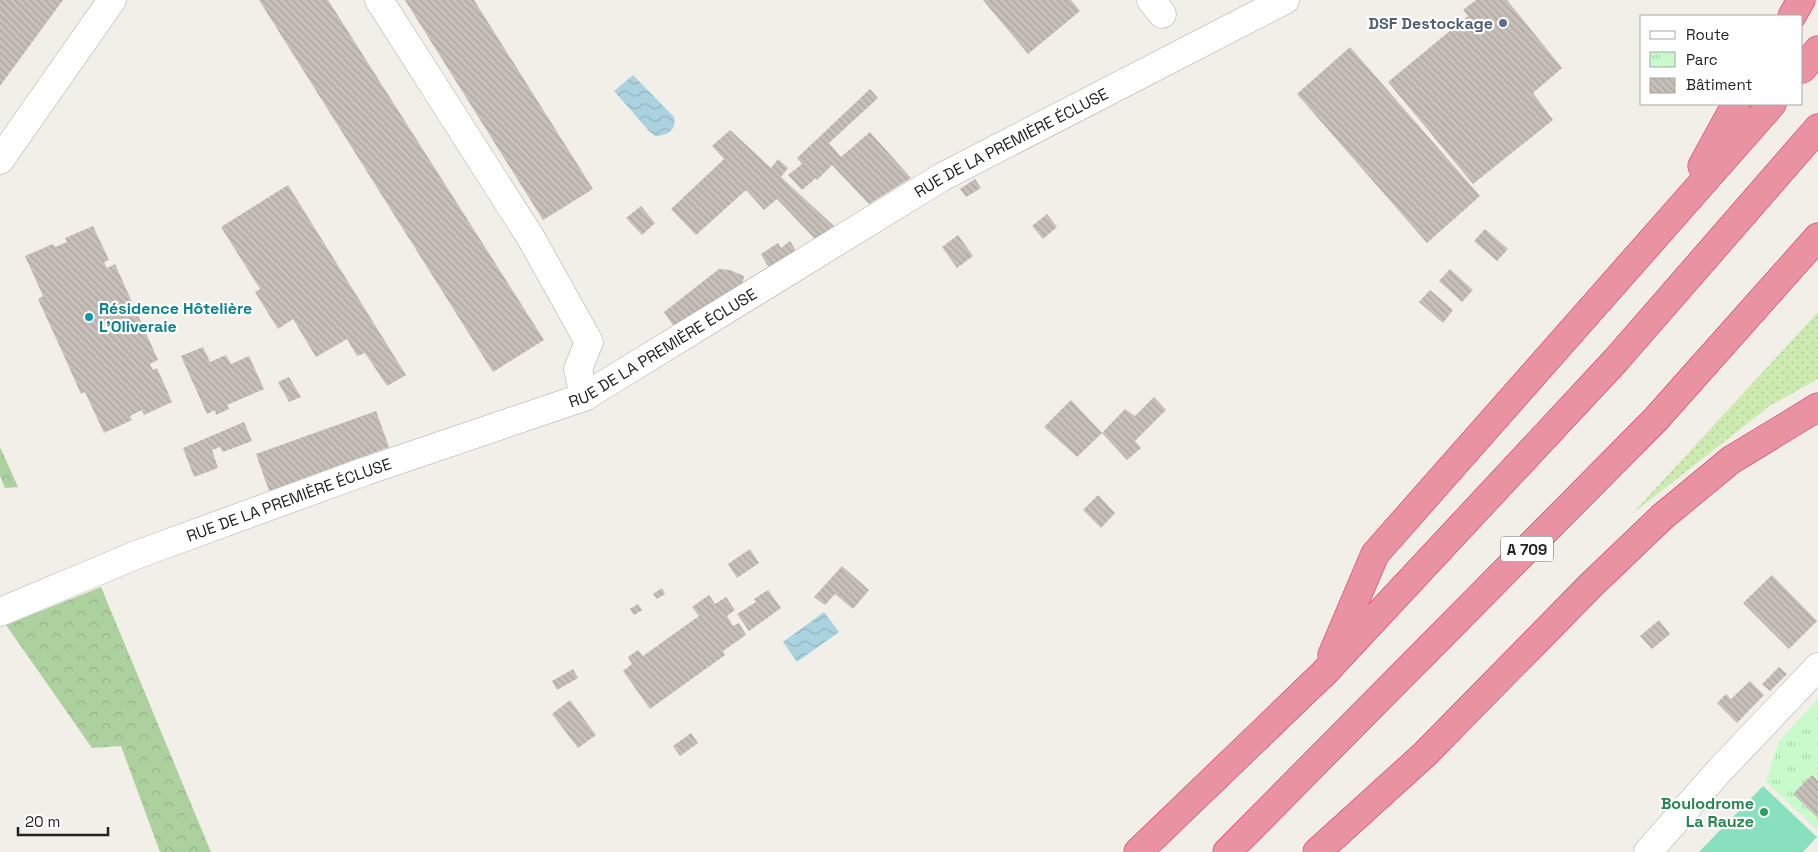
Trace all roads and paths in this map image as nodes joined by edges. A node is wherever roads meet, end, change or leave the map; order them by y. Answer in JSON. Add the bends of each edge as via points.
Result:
{"nodes":[{"id":1,"x":112,"y":0,"type":"edge"},
{"id":2,"x":379,"y":0,"type":"edge"},
{"id":3,"x":1285,"y":0,"type":"edge"},
{"id":4,"x":1801,"y":0,"type":"edge"},
{"id":5,"x":1793,"y":15,"type":"edge"},
{"id":6,"x":1818,"y":50,"type":"edge"},
{"id":7,"x":1803,"y":68,"type":"edge"},
{"id":8,"x":1735,"y":105,"type":"edge"},
{"id":9,"x":1771,"y":105,"type":"edge"},
{"id":10,"x":1818,"y":128,"type":"edge"},
{"id":11,"x":0,"y":160,"type":"edge"},
{"id":12,"x":1676,"y":211,"type":"junction"},
{"id":13,"x":1818,"y":237,"type":"edge"},
{"id":14,"x":584,"y":397,"type":"junction"},
{"id":15,"x":1818,"y":408,"type":"edge"},
{"id":16,"x":0,"y":612,"type":"edge"},
{"id":17,"x":1818,"y":667,"type":"edge"},
{"id":18,"x":1325,"y":672,"type":"junction"},
{"id":19,"x":1138,"y":852,"type":"edge"},
{"id":20,"x":1227,"y":852,"type":"edge"},
{"id":21,"x":1317,"y":852,"type":"edge"},
{"id":22,"x":1648,"y":852,"type":"edge"}],
"edges":[{"from":1,"to":11,"type":"street"},
{"from":2,"to":14,"type":"street","via":[[531,238],[589,342],[578,369]]},
{"from":3,"to":14,"type":"street","name":"RUE DE LA PREMIÈRE ÉCLUSE","via":[[942,177]]},
{"from":4,"to":5,"type":"highway"},
{"from":6,"to":7,"type":"highway"},
{"from":8,"to":12,"type":"highway"},
{"from":9,"to":12,"type":"highway"},
{"from":10,"to":18,"type":"highway","via":[[1616,360]]},
{"from":12,"to":18,"type":"highway","via":[[1375,554]]},
{"from":13,"to":20,"type":"highway","number":"A 709","via":[[1655,420]]},
{"from":14,"to":16,"type":"street","name":"RUE DE LA PREMIÈRE ÉCLUSE","via":[[145,552]]},
{"from":15,"to":21,"type":"highway","via":[[1731,460],[1662,518],[1590,586],[1425,754]]},
{"from":17,"to":22,"type":"street","via":[[1719,771]]},
{"from":18,"to":19,"type":"highway"}]}
